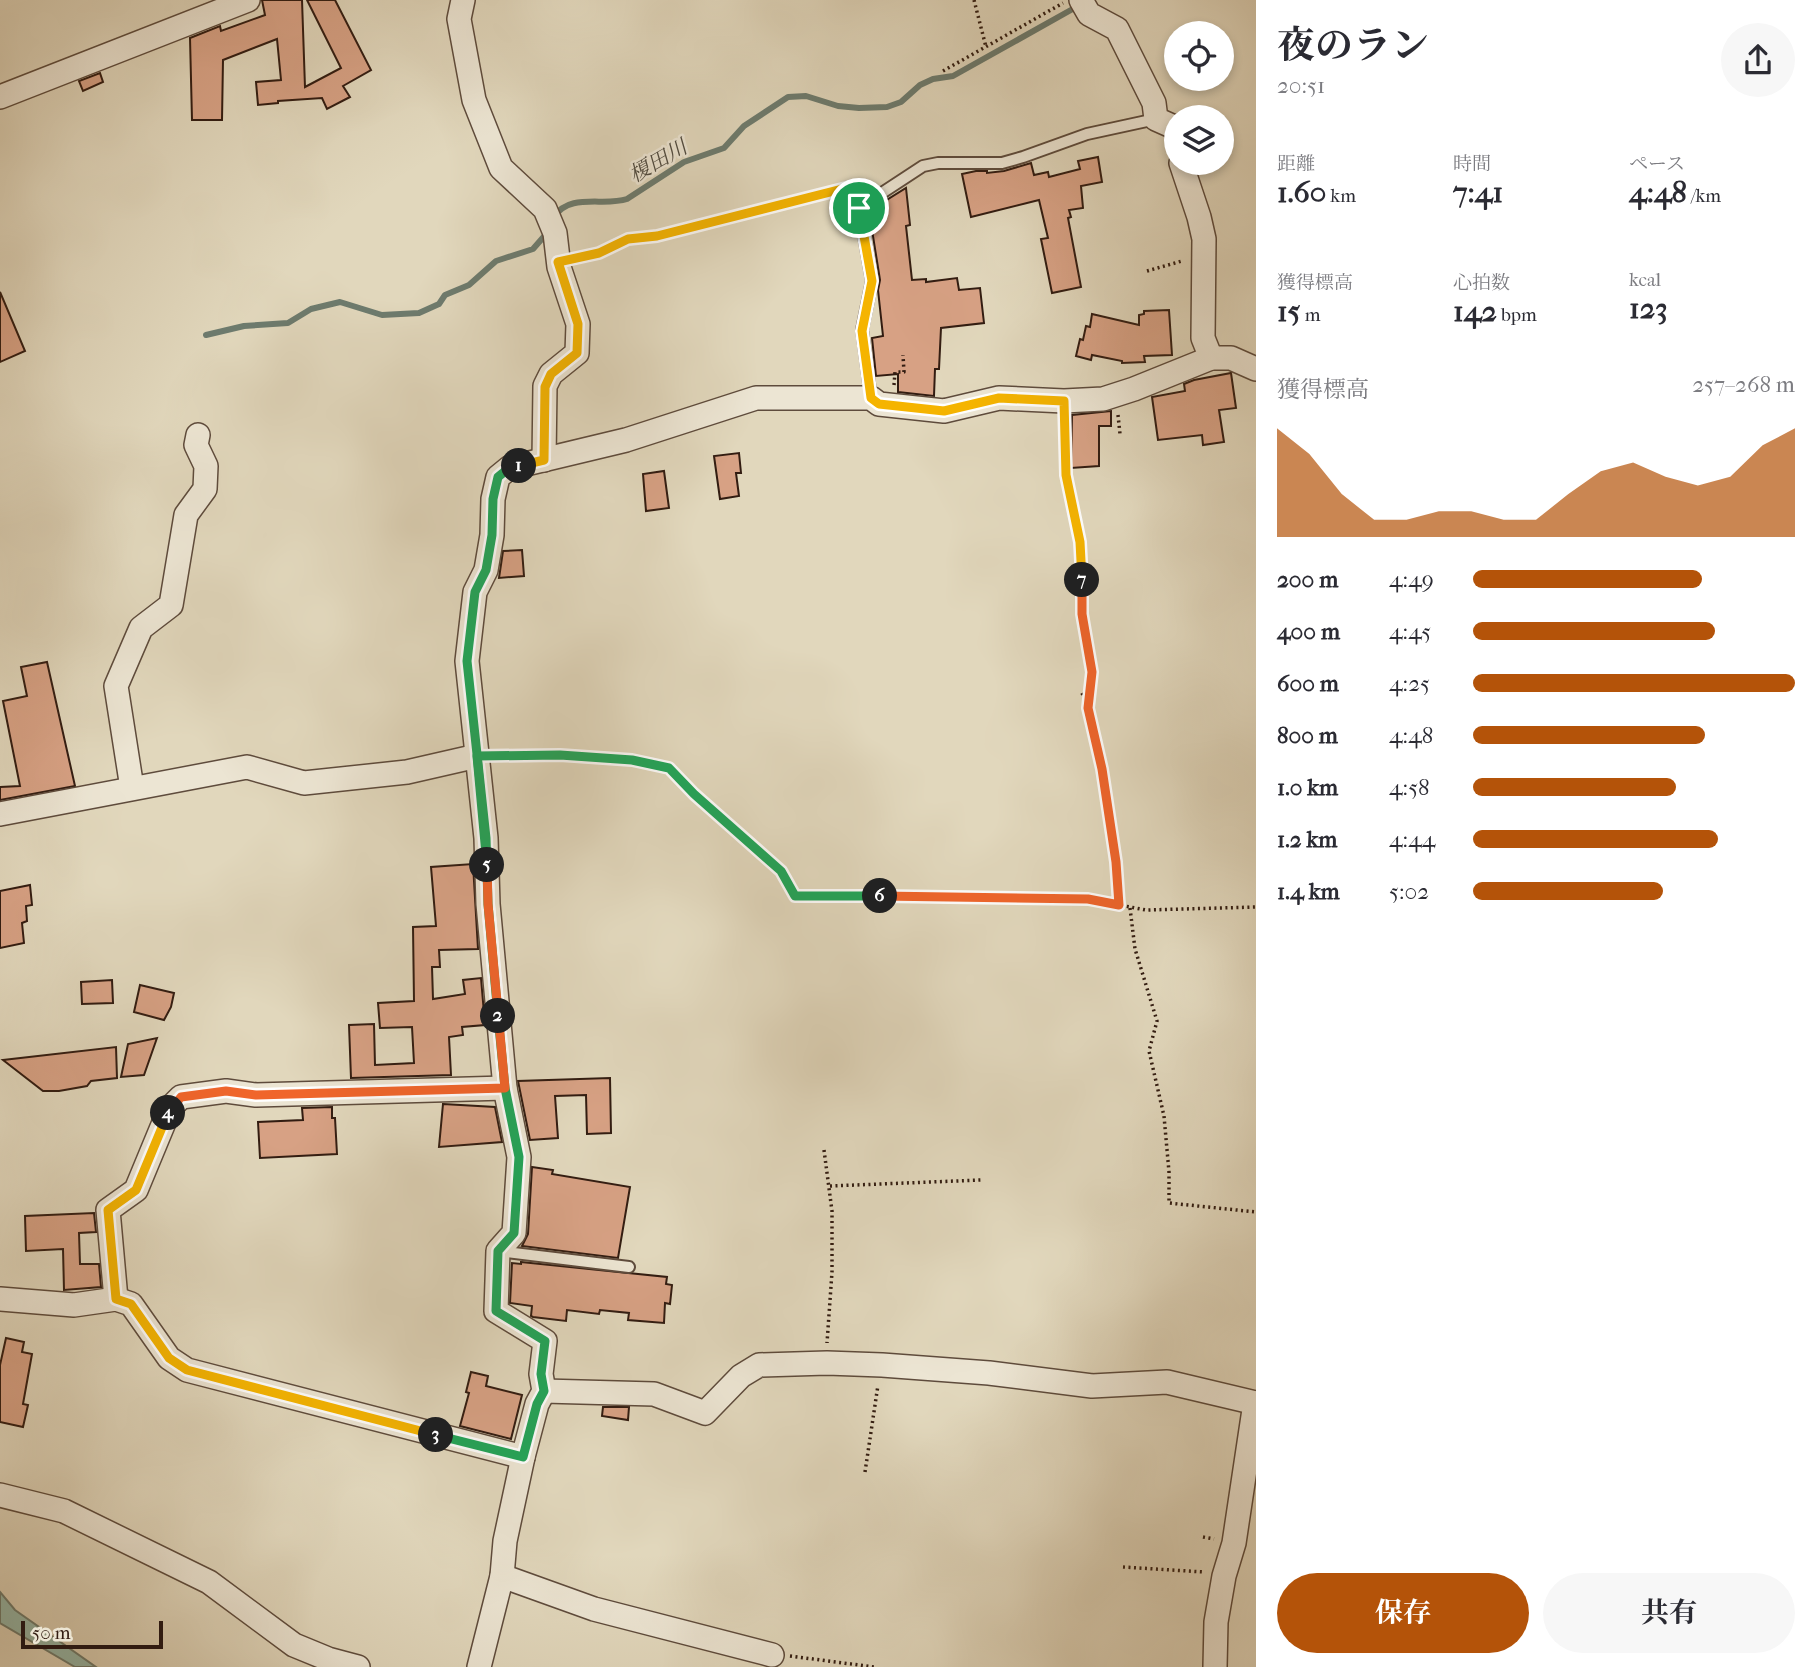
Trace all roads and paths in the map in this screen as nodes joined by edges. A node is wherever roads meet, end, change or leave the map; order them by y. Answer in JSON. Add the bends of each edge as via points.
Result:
{"nodes":[{"id":1,"x":248,"y":0,"type":"edge"},
{"id":2,"x":463,"y":0,"type":"edge"},
{"id":3,"x":974,"y":0,"type":"edge"},
{"id":4,"x":1079,"y":2,"type":"edge"},
{"id":5,"x":986,"y":47,"type":"junction"},
{"id":6,"x":943,"y":71,"type":"dead end"},
{"id":7,"x":0,"y":97,"type":"edge"},
{"id":8,"x":1156,"y":119,"type":"junction"},
{"id":9,"x":1164,"y":123,"type":"edge"},
{"id":10,"x":1185,"y":175,"type":"edge"},
{"id":11,"x":859,"y":208,"type":"junction"},
{"id":12,"x":1202,"y":257,"type":"junction"},
{"id":13,"x":558,"y":262,"type":"junction"},
{"id":14,"x":1147,"y":271,"type":"dead end"},
{"id":15,"x":903,"y":355,"type":"dead end"},
{"id":16,"x":1211,"y":358,"type":"junction"},
{"id":17,"x":1256,"y":369,"type":"edge"},
{"id":18,"x":1064,"y":401,"type":"junction"},
{"id":19,"x":882,"y":402,"type":"junction"},
{"id":20,"x":198,"y":435,"type":"dead end"},
{"id":21,"x":544,"y":460,"type":"junction"},
{"id":22,"x":1082,"y":693,"type":"dead end"},
{"id":23,"x":1088,"y":708,"type":"junction"},
{"id":24,"x":477,"y":756,"type":"junction"},
{"id":25,"x":132,"y":788,"type":"junction"},
{"id":26,"x":0,"y":814,"type":"edge"},
{"id":27,"x":1119,"y":905,"type":"junction"},
{"id":28,"x":1256,"y":907,"type":"edge"},
{"id":29,"x":1130,"y":908,"type":"junction"},
{"id":30,"x":505,"y":1088,"type":"junction"},
{"id":31,"x":824,"y":1150,"type":"dead end"},
{"id":32,"x":981,"y":1180,"type":"dead end"},
{"id":33,"x":830,"y":1186,"type":"junction"},
{"id":34,"x":1256,"y":1212,"type":"edge"},
{"id":35,"x":498,"y":1251,"type":"junction"},
{"id":36,"x":629,"y":1267,"type":"dead end"},
{"id":37,"x":0,"y":1299,"type":"edge"},
{"id":38,"x":116,"y":1299,"type":"junction"},
{"id":39,"x":827,"y":1363,"type":"junction"},
{"id":40,"x":882,"y":1365,"type":"junction"},
{"id":41,"x":544,"y":1391,"type":"junction"},
{"id":42,"x":1255,"y":1403,"type":"edge"},
{"id":43,"x":523,"y":1457,"type":"junction"},
{"id":44,"x":865,"y":1472,"type":"dead end"},
{"id":45,"x":0,"y":1495,"type":"edge"},
{"id":46,"x":1123,"y":1567,"type":"dead end"},
{"id":47,"x":502,"y":1576,"type":"junction"},
{"id":48,"x":1224,"y":1576,"type":"junction"},
{"id":49,"x":771,"y":1661,"type":"edge"},
{"id":50,"x":851,"y":1665,"type":"edge"},
{"id":51,"x":358,"y":1667,"type":"edge"},
{"id":52,"x":479,"y":1667,"type":"edge"},
{"id":53,"x":874,"y":1667,"type":"edge"},
{"id":54,"x":1215,"y":1667,"type":"edge"}],
"edges":[{"from":1,"to":7,"type":"street"},
{"from":2,"to":13,"type":"street","via":[[459,19],[474,100],[500,168],[545,209]]},
{"from":3,"to":5,"type":"path"},
{"from":4,"to":5,"type":"path"},
{"from":4,"to":8,"type":"street","via":[[1089,14],[1117,29],[1154,103]]},
{"from":5,"to":6,"type":"path"},
{"from":8,"to":9,"type":"street"},
{"from":8,"to":11,"type":"lane","via":[[1087,134],[1002,163],[923,166]]},
{"from":10,"to":12,"type":"street","via":[[1204,239]]},
{"from":11,"to":13,"type":"path","via":[[856,189],[850,187],[657,236],[628,239],[599,253]]},
{"from":11,"to":19,"type":"lane","via":[[872,281],[862,331]]},
{"from":12,"to":14,"type":"path"},
{"from":12,"to":16,"type":"street","via":[[1203,338]]},
{"from":13,"to":21,"type":"street","via":[[578,324],[577,353],[551,374],[545,387]]},
{"from":15,"to":19,"type":"path","via":[[904,372],[895,372]]},
{"from":16,"to":17,"type":"street","via":[[1231,358]]},
{"from":16,"to":18,"type":"street","via":[[1102,399]]},
{"from":18,"to":19,"type":"street","via":[[999,398],[944,411]]},
{"from":18,"to":23,"type":"path","via":[[1066,475],[1080,542],[1082,614],[1092,672]]},
{"from":19,"to":21,"type":"street","via":[[756,398],[684,423]]},
{"from":20,"to":25,"type":"street","via":[[196,445],[206,466],[205,489],[186,515],[171,605],[141,628],[116,686]]},
{"from":21,"to":24,"type":"street","via":[[509,468],[498,477],[493,499],[490,546],[486,570],[475,592],[467,661]]},
{"from":22,"to":23,"type":"path"},
{"from":23,"to":27,"type":"path","via":[[1102,769]]},
{"from":24,"to":25,"type":"street","via":[[407,772],[304,783],[247,767]]},
{"from":24,"to":27,"type":"path","via":[[572,756],[669,768],[781,871],[795,896],[1088,899]]},
{"from":24,"to":30,"type":"street"},
{"from":25,"to":26,"type":"street"},
{"from":27,"to":29,"type":"path"},
{"from":28,"to":29,"type":"path"},
{"from":29,"to":34,"type":"path","via":[[1135,949],[1157,1021],[1149,1051],[1164,1116],[1169,1203]]},
{"from":30,"to":35,"type":"street","via":[[519,1157],[514,1233]]},
{"from":30,"to":38,"type":"street","via":[[256,1095],[226,1091],[181,1097],[170,1108],[136,1190],[108,1210]]},
{"from":31,"to":33,"type":"path"},
{"from":32,"to":33,"type":"path"},
{"from":33,"to":39,"type":"path"},
{"from":35,"to":36,"type":"lane"},
{"from":35,"to":41,"type":"street","via":[[496,1311],[545,1341]]},
{"from":37,"to":38,"type":"street","via":[[74,1306]]},
{"from":38,"to":43,"type":"street","via":[[131,1304],[169,1358],[187,1370]]},
{"from":39,"to":40,"type":"street"},
{"from":39,"to":41,"type":"street","via":[[759,1365],[741,1376],[705,1413],[654,1394]]},
{"from":40,"to":42,"type":"street","via":[[1092,1386],[1167,1382]]},
{"from":40,"to":44,"type":"path"},
{"from":41,"to":43,"type":"street"},
{"from":42,"to":48,"type":"street","via":[[1234,1543]]},
{"from":43,"to":47,"type":"street"},
{"from":45,"to":51,"type":"street","via":[[64,1511],[209,1582],[294,1645]]},
{"from":46,"to":48,"type":"path"},
{"from":47,"to":49,"type":"street","via":[[594,1609]]},
{"from":47,"to":52,"type":"street"},
{"from":48,"to":54,"type":"street"},
{"from":49,"to":50,"type":"path"},
{"from":50,"to":53,"type":"path"}]}
